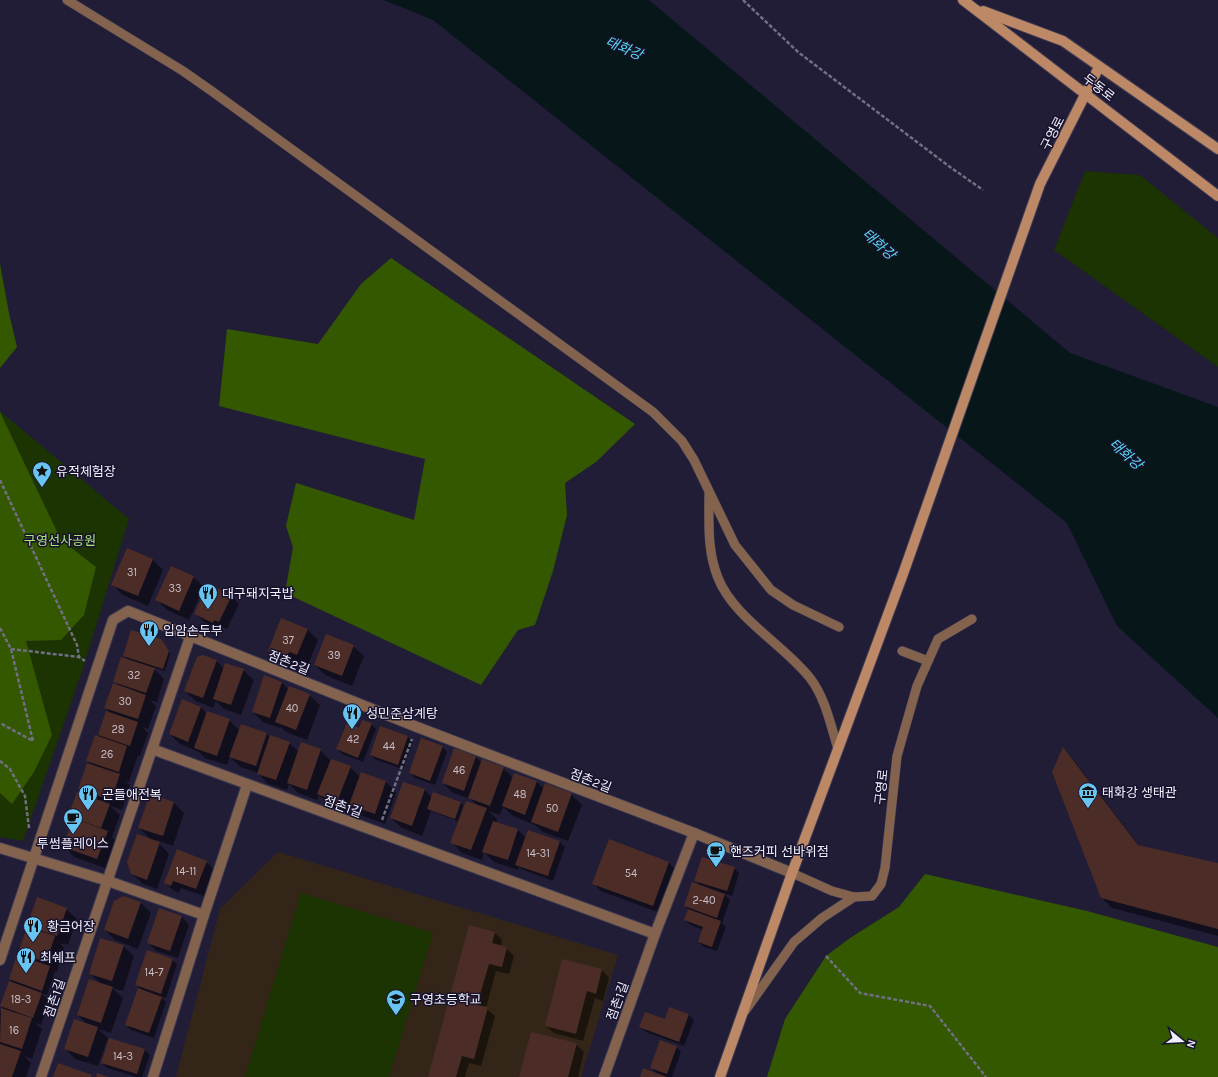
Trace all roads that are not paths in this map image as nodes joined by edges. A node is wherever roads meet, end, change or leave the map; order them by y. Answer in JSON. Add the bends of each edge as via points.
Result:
{"nodes":[{"id":1,"x":68,"y":0,"type":"edge"},
{"id":2,"x":963,"y":0,"type":"edge"},
{"id":3,"x":973,"y":7,"type":"junction"},
{"id":4,"x":1099,"y":67,"type":"junction"},
{"id":5,"x":1086,"y":94,"type":"junction"},
{"id":6,"x":1218,"y":148,"type":"edge"},
{"id":7,"x":1218,"y":196,"type":"edge"},
{"id":8,"x":709,"y":490,"type":"junction"},
{"id":9,"x":972,"y":619,"type":"dead end"},
{"id":10,"x":839,"y":627,"type":"dead end"},
{"id":11,"x":190,"y":637,"type":"junction"},
{"id":12,"x":902,"y":651,"type":"dead end"},
{"id":13,"x":928,"y":661,"type":"junction"},
{"id":14,"x":152,"y":749,"type":"junction"},
{"id":15,"x":838,"y":749,"type":"junction"},
{"id":16,"x":247,"y":785,"type":"junction"},
{"id":17,"x":694,"y":833,"type":"junction"},
{"id":18,"x":0,"y":848,"type":"edge"},
{"id":19,"x":34,"y":859,"type":"junction"},
{"id":20,"x":792,"y":873,"type":"junction"},
{"id":21,"x":108,"y":881,"type":"junction"},
{"id":22,"x":854,"y":897,"type":"junction"},
{"id":23,"x":204,"y":915,"type":"junction"},
{"id":24,"x":655,"y":934,"type":"junction"},
{"id":25,"x":0,"y":960,"type":"edge"},
{"id":26,"x":742,"y":1016,"type":"junction"},
{"id":27,"x":41,"y":1077,"type":"edge"},
{"id":28,"x":153,"y":1077,"type":"edge"},
{"id":29,"x":604,"y":1077,"type":"edge"},
{"id":30,"x":720,"y":1077,"type":"edge"}],
"edges":[{"from":1,"to":8,"type":"lane","via":[[184,71],[653,412],[682,441]]},
{"from":2,"to":3,"type":"main road","name":"두동로"},
{"from":3,"to":4,"type":"main road","via":[[1063,41]]},
{"from":3,"to":5,"type":"main road","name":"두동로"},
{"from":4,"to":5,"type":"main road","name":"구영로"},
{"from":4,"to":6,"type":"main road"},
{"from":5,"to":7,"type":"main road","name":"두동로"},
{"from":5,"to":15,"type":"main road","name":"구영로","via":[[1040,184],[903,574]]},
{"from":8,"to":10,"type":"lane","via":[[735,545],[771,590],[793,605]]},
{"from":8,"to":15,"type":"lane","via":[[709,544],[718,578],[731,601],[796,661],[812,680],[826,709]]},
{"from":9,"to":13,"type":"lane","name":"구영로","via":[[938,639]]},
{"from":11,"to":14,"type":"street"},
{"from":11,"to":17,"type":"street","name":"점촌2길"},
{"from":11,"to":19,"type":"street","name":"점촌2길","via":[[128,611],[113,620]]},
{"from":12,"to":13,"type":"lane"},
{"from":13,"to":22,"type":"lane","name":"구영로","via":[[917,686],[897,756],[881,884],[872,896]]},
{"from":14,"to":16,"type":"street","name":"점촌1길"},
{"from":14,"to":21,"type":"street","name":"점촌1길"},
{"from":15,"to":20,"type":"main road"},
{"from":16,"to":23,"type":"street"},
{"from":16,"to":24,"type":"street","name":"점촌1길"},
{"from":17,"to":20,"type":"street","name":"점촌2길"},
{"from":17,"to":24,"type":"street","name":"점촌1길"},
{"from":18,"to":19,"type":"street"},
{"from":19,"to":21,"type":"street"},
{"from":19,"to":25,"type":"street","name":"점촌2길"},
{"from":20,"to":22,"type":"lane","name":"구영로","via":[[832,891]]},
{"from":20,"to":26,"type":"main road"},
{"from":21,"to":23,"type":"street"},
{"from":21,"to":27,"type":"street","name":"점촌1길"},
{"from":22,"to":26,"type":"lane","via":[[822,918],[794,942]]},
{"from":23,"to":28,"type":"street"},
{"from":24,"to":29,"type":"street","name":"점촌1길"},
{"from":26,"to":30,"type":"main road"}]}
